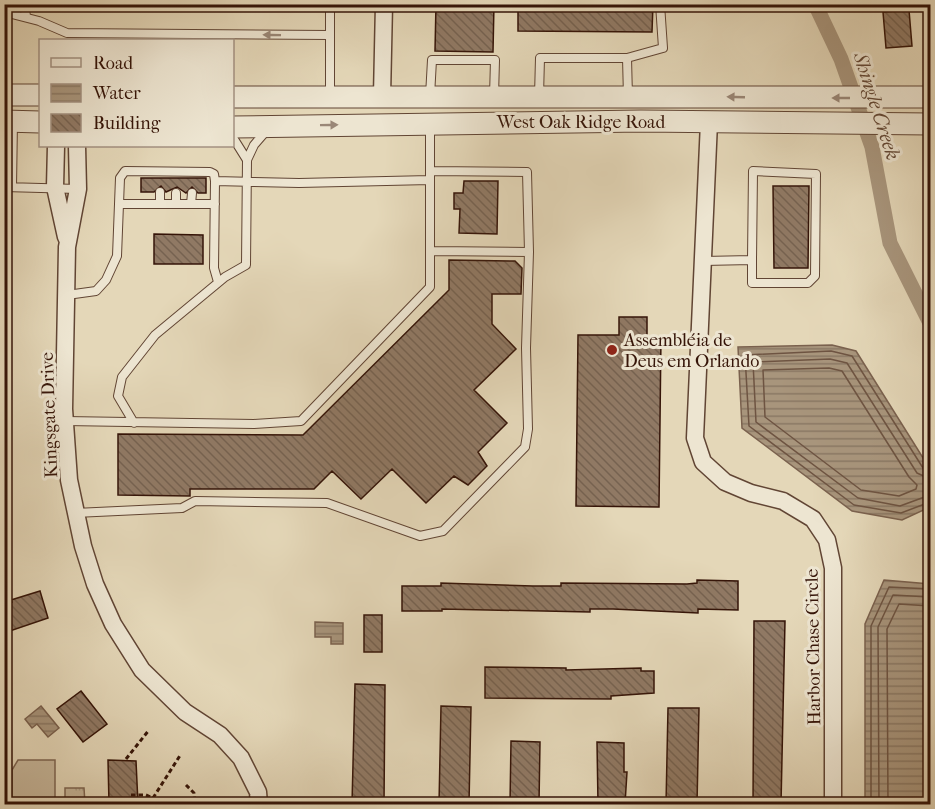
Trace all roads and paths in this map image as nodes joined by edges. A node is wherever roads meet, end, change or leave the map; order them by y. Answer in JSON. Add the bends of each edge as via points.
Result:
{"nodes":[{"id":1,"x":24,"y":4,"type":"edge"},
{"id":2,"x":330,"y":4,"type":"edge"},
{"id":3,"x":384,"y":4,"type":"edge"},
{"id":4,"x":660,"y":4,"type":"edge"},
{"id":5,"x":4,"y":12,"type":"edge"},
{"id":6,"x":26,"y":16,"type":"junction"},
{"id":7,"x":330,"y":35,"type":"junction"},
{"id":8,"x":67,"y":37,"type":"edge"},
{"id":9,"x":627,"y":58,"type":"junction"},
{"id":10,"x":4,"y":95,"type":"edge"},
{"id":11,"x":39,"y":95,"type":"edge"},
{"id":12,"x":382,"y":96,"type":"junction"},
{"id":13,"x":494,"y":96,"type":"junction"},
{"id":14,"x":234,"y":97,"type":"edge"},
{"id":15,"x":330,"y":97,"type":"junction"},
{"id":16,"x":430,"y":97,"type":"junction"},
{"id":17,"x":534,"y":97,"type":"junction"},
{"id":18,"x":628,"y":97,"type":"junction"},
{"id":19,"x":921,"y":98,"type":"edge"},
{"id":20,"x":709,"y":109,"type":"junction"},
{"id":21,"x":234,"y":111,"type":"edge"},
{"id":22,"x":928,"y":119,"type":"edge"},
{"id":23,"x":9,"y":121,"type":"edge"},
{"id":24,"x":39,"y":122,"type":"edge"},
{"id":25,"x":430,"y":122,"type":"junction"},
{"id":26,"x":234,"y":127,"type":"edge"},
{"id":27,"x":270,"y":127,"type":"junction"},
{"id":28,"x":234,"y":139,"type":"edge"},
{"id":29,"x":56,"y":147,"type":"edge"},
{"id":30,"x":77,"y":147,"type":"edge"},
{"id":31,"x":247,"y":160,"type":"junction"},
{"id":32,"x":430,"y":175,"type":"junction"},
{"id":33,"x":247,"y":180,"type":"junction"},
{"id":34,"x":215,"y":181,"type":"junction"},
{"id":35,"x":8,"y":187,"type":"edge"},
{"id":36,"x":55,"y":187,"type":"junction"},
{"id":37,"x":78,"y":189,"type":"junction"},
{"id":38,"x":160,"y":192,"type":"dead end"},
{"id":39,"x":177,"y":193,"type":"dead end"},
{"id":40,"x":192,"y":193,"type":"dead end"},
{"id":41,"x":119,"y":204,"type":"junction"},
{"id":42,"x":160,"y":204,"type":"junction"},
{"id":43,"x":176,"y":204,"type":"junction"},
{"id":44,"x":191,"y":204,"type":"junction"},
{"id":45,"x":215,"y":204,"type":"junction"},
{"id":46,"x":68,"y":247,"type":"junction"},
{"id":47,"x":431,"y":251,"type":"junction"},
{"id":48,"x":529,"y":252,"type":"junction"},
{"id":49,"x":703,"y":261,"type":"junction"},
{"id":50,"x":752,"y":261,"type":"junction"},
{"id":51,"x":218,"y":282,"type":"junction"},
{"id":52,"x":67,"y":294,"type":"junction"},
{"id":53,"x":65,"y":422,"type":"junction"},
{"id":54,"x":134,"y":423,"type":"junction"},
{"id":55,"x":75,"y":513,"type":"junction"},
{"id":56,"x":149,"y":730,"type":"dead end"},
{"id":57,"x":181,"y":754,"type":"dead end"},
{"id":58,"x":126,"y":759,"type":"dead end"},
{"id":59,"x":186,"y":785,"type":"dead end"},
{"id":60,"x":132,"y":795,"type":"dead end"},
{"id":61,"x":153,"y":798,"type":"junction"},
{"id":62,"x":195,"y":803,"type":"edge"},
{"id":63,"x":259,"y":804,"type":"edge"},
{"id":64,"x":833,"y":804,"type":"edge"}],
"edges":[{"from":1,"to":6,"type":"lane"},
{"from":2,"to":7,"type":"lane"},
{"from":3,"to":12,"type":"street"},
{"from":4,"to":9,"type":"lane","via":[[663,48]]},
{"from":5,"to":6,"type":"lane"},
{"from":6,"to":8,"type":"lane"},
{"from":7,"to":8,"type":"lane","one_way":true},
{"from":7,"to":15,"type":"lane"},
{"from":9,"to":17,"type":"lane","via":[[540,58]]},
{"from":9,"to":18,"type":"lane"},
{"from":10,"to":11,"type":"street"},
{"from":12,"to":15,"type":"street","name":"West Oak Ridge Road"},
{"from":12,"to":16,"type":"street","name":"West Oak Ridge Road"},
{"from":13,"to":16,"type":"street","name":"West Oak Ridge Road"},
{"from":13,"to":16,"type":"lane","via":[[495,60],[432,60]]},
{"from":13,"to":17,"type":"street","name":"West Oak Ridge Road"},
{"from":14,"to":15,"type":"street","name":"West Oak Ridge Road"},
{"from":15,"to":21,"type":"street","via":[[316,109],[243,107]]},
{"from":17,"to":18,"type":"street","name":"West Oak Ridge Road"},
{"from":17,"to":25,"type":"street","via":[[514,110],[435,109]]},
{"from":18,"to":20,"type":"street","name":"West Oak Ridge Road"},
{"from":19,"to":20,"type":"street","name":"West Oak Ridge Road","one_way":true,"via":[[813,99]]},
{"from":20,"to":22,"type":"street","name":"West Oak Ridge Road","via":[[824,123]]},
{"from":20,"to":25,"type":"street","name":"West Oak Ridge Road"},
{"from":20,"to":49,"type":"street","name":"Harbor Chase Circle"},
{"from":23,"to":24,"type":"street"},
{"from":23,"to":35,"type":"lane"},
{"from":27,"to":25,"type":"street","name":"West Oak Ridge Road","one_way":true},
{"from":25,"to":32,"type":"lane"},
{"from":26,"to":27,"type":"street","name":"West Oak Ridge Road"},
{"from":27,"to":31,"type":"lane"},
{"from":28,"to":31,"type":"lane"},
{"from":29,"to":36,"type":"street","name":"Kingsgate Drive"},
{"from":30,"to":37,"type":"street","name":"Kingsgate Drive"},
{"from":31,"to":33,"type":"lane"},
{"from":32,"to":33,"type":"lane","via":[[299,183]]},
{"from":32,"to":47,"type":"lane"},
{"from":32,"to":48,"type":"lane","via":[[527,172]]},
{"from":33,"to":34,"type":"lane"},
{"from":33,"to":51,"type":"lane","via":[[246,265]]},
{"from":34,"to":41,"type":"lane","via":[[210,172],[161,175],[126,171],[122,174]]},
{"from":34,"to":45,"type":"lane"},
{"from":35,"to":36,"type":"lane"},
{"from":36,"to":37,"type":"lane"},
{"from":36,"to":46,"type":"street","name":"Kingsgate Drive"},
{"from":37,"to":46,"type":"street","name":"Kingsgate Drive"},
{"from":38,"to":42,"type":"lane"},
{"from":39,"to":43,"type":"lane"},
{"from":40,"to":44,"type":"lane"},
{"from":41,"to":42,"type":"lane"},
{"from":41,"to":52,"type":"lane","via":[[117,256],[106,279],[96,291]]},
{"from":42,"to":43,"type":"lane"},
{"from":43,"to":44,"type":"lane"},
{"from":44,"to":45,"type":"lane"},
{"from":45,"to":51,"type":"lane","via":[[214,268]]},
{"from":46,"to":52,"type":"street","name":"Kingsgate Drive"},
{"from":47,"to":48,"type":"lane"},
{"from":47,"to":54,"type":"lane","via":[[430,287],[301,421]]},
{"from":48,"to":55,"type":"lane","via":[[525,447],[443,531],[420,536],[327,503],[195,501],[182,508]]},
{"from":49,"to":50,"type":"lane"},
{"from":49,"to":64,"type":"street","name":"Harbor Chase Circle","via":[[695,438],[702,462],[725,482],[783,501],[813,519],[827,540],[833,568]]},
{"from":50,"to":50,"type":"lane","via":[[753,171],[816,174],[815,276],[808,283],[752,283]]},
{"from":51,"to":54,"type":"lane","via":[[155,335],[122,377],[118,396]]},
{"from":52,"to":53,"type":"street","name":"Kingsgate Drive"},
{"from":53,"to":54,"type":"lane"},
{"from":53,"to":55,"type":"street","name":"Kingsgate Drive"},
{"from":55,"to":63,"type":"street","name":"Kingsgate Drive","via":[[95,584],[113,624],[142,670],[185,712],[220,735],[241,758],[258,792]]},
{"from":56,"to":58,"type":"path"},
{"from":57,"to":61,"type":"path"},
{"from":59,"to":62,"type":"path","via":[[194,793]]},
{"from":60,"to":61,"type":"path"},
{"from":61,"to":62,"type":"path","via":[[167,804]]}]}
